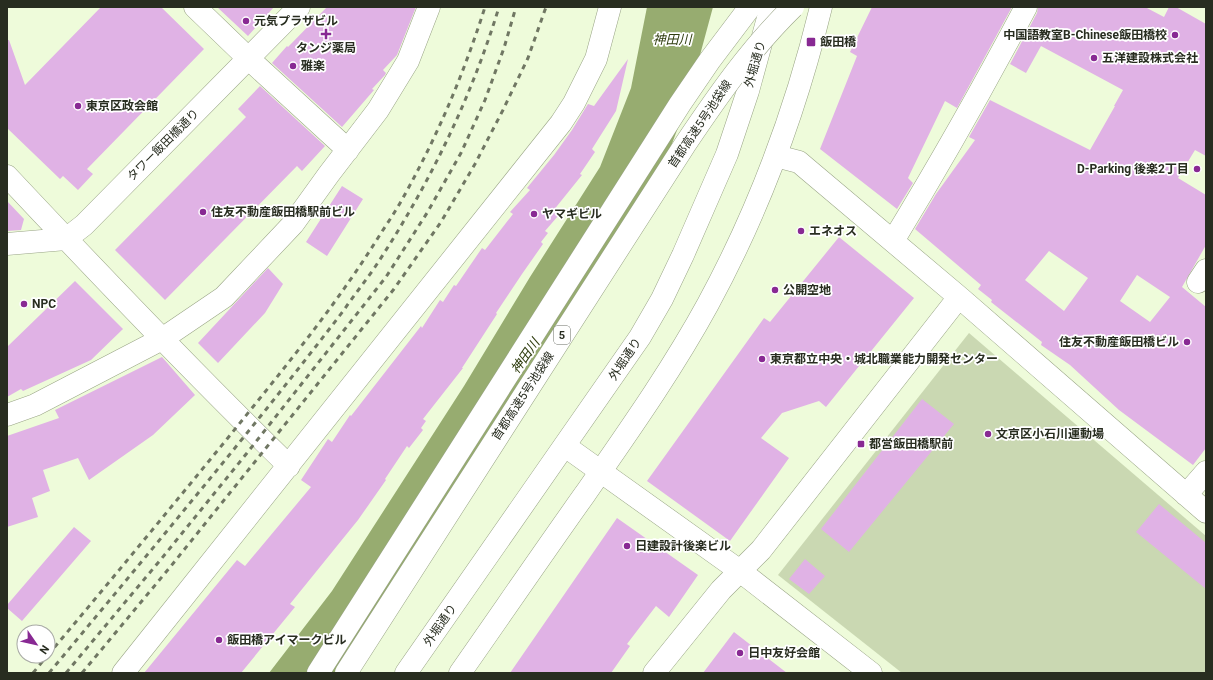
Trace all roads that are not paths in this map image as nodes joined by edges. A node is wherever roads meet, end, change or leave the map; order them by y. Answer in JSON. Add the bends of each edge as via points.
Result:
{"nodes":[{"id":1,"x":195,"y":7,"type":"edge"},
{"id":2,"x":300,"y":7,"type":"edge"},
{"id":3,"x":429,"y":7,"type":"edge"},
{"id":4,"x":610,"y":7,"type":"edge"},
{"id":5,"x":750,"y":7,"type":"edge"},
{"id":6,"x":771,"y":7,"type":"edge"},
{"id":7,"x":793,"y":7,"type":"edge"},
{"id":8,"x":821,"y":7,"type":"edge"},
{"id":9,"x":1026,"y":7,"type":"edge"},
{"id":10,"x":248,"y":59,"type":"junction"},
{"id":11,"x":348,"y":150,"type":"junction"},
{"id":12,"x":776,"y":156,"type":"junction"},
{"id":13,"x":7,"y":176,"type":"edge"},
{"id":14,"x":66,"y":239,"type":"junction"},
{"id":15,"x":893,"y":241,"type":"junction"},
{"id":16,"x":7,"y":244,"type":"edge"},
{"id":17,"x":959,"y":297,"type":"junction"},
{"id":18,"x":162,"y":339,"type":"junction"},
{"id":19,"x":7,"y":415,"type":"edge"},
{"id":20,"x":565,"y":446,"type":"junction"},
{"id":21,"x":289,"y":466,"type":"junction"},
{"id":22,"x":601,"y":471,"type":"junction"},
{"id":23,"x":1206,"y":472,"type":"edge"},
{"id":24,"x":1186,"y":495,"type":"junction"},
{"id":25,"x":1206,"y":512,"type":"edge"},
{"id":26,"x":740,"y":571,"type":"junction"},
{"id":27,"x":123,"y":673,"type":"edge"},
{"id":28,"x":318,"y":673,"type":"edge"},
{"id":29,"x":346,"y":673,"type":"edge"},
{"id":30,"x":406,"y":673,"type":"edge"},
{"id":31,"x":460,"y":673,"type":"edge"},
{"id":32,"x":654,"y":673,"type":"edge"},
{"id":33,"x":870,"y":673,"type":"edge"}],
"edges":[{"from":1,"to":10,"type":"main road"},
{"from":2,"to":10,"type":"main road","name":"タワー飯田橋通り"},
{"from":3,"to":11,"type":"main road","via":[[408,61],[378,110]]},
{"from":4,"to":21,"type":"main road","via":[[596,59],[561,123]]},
{"from":5,"to":28,"type":"main road","name":"首都高速5号池袋線","number":"5","via":[[680,104]]},
{"from":6,"to":20,"type":"main road","name":"外堀通り","via":[[748,91],[727,154],[683,256],[640,337]]},
{"from":7,"to":29,"type":"main road","name":"首都高速5号池袋線","number":"5","bridge":true,"via":[[744,62],[690,137]]},
{"from":8,"to":12,"type":"main road","via":[[797,97]]},
{"from":9,"to":15,"type":"main road","via":[[972,107]]},
{"from":10,"to":11,"type":"main road"},
{"from":10,"to":14,"type":"main road","name":"タワー飯田橋通り","via":[[84,225]]},
{"from":11,"to":18,"type":"main road","via":[[293,224],[224,297]]},
{"from":12,"to":15,"type":"main road","via":[[799,162]]},
{"from":12,"to":22,"type":"main road","via":[[737,248],[709,303],[682,350]]},
{"from":13,"to":14,"type":"main road"},
{"from":14,"to":16,"type":"main road"},
{"from":14,"to":18,"type":"main road"},
{"from":15,"to":17,"type":"main road"},
{"from":17,"to":24,"type":"main road"},
{"from":17,"to":26,"type":"main road","via":[[761,550]]},
{"from":18,"to":19,"type":"main road","via":[[35,405]]},
{"from":18,"to":21,"type":"main road"},
{"from":20,"to":22,"type":"main road"},
{"from":20,"to":30,"type":"main road","name":"外堀通り"},
{"from":21,"to":27,"type":"main road"},
{"from":22,"to":26,"type":"main road"},
{"from":22,"to":31,"type":"main road"},
{"from":23,"to":24,"type":"main road"},
{"from":24,"to":25,"type":"main road"},
{"from":26,"to":32,"type":"main road","via":[[721,590]]},
{"from":26,"to":33,"type":"main road"}]}
